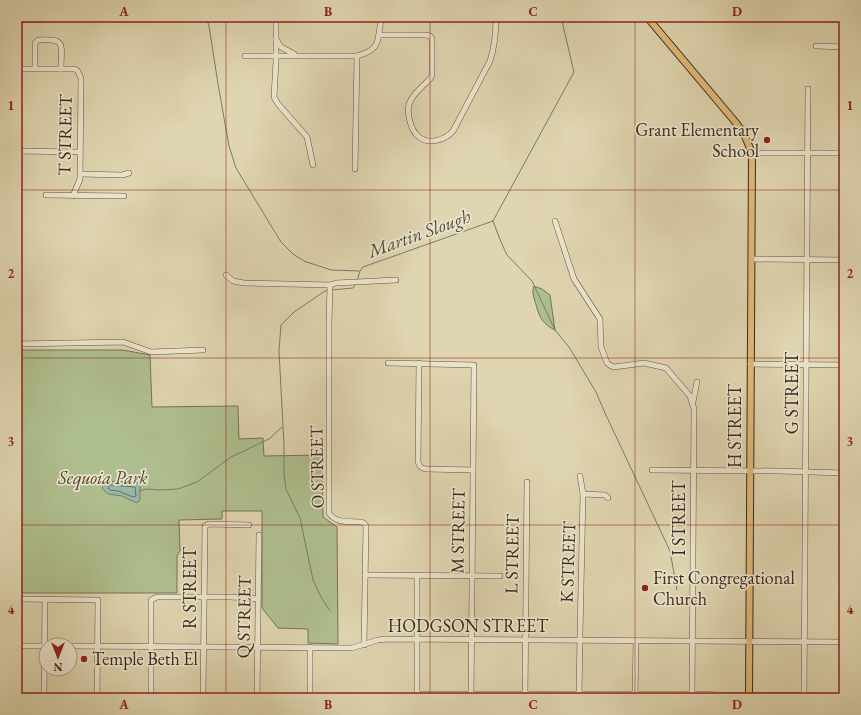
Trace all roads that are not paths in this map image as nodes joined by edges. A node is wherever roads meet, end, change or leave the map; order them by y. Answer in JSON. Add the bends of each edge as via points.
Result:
{"nodes":[{"id":1,"x":276,"y":17,"type":"edge"},
{"id":2,"x":382,"y":17,"type":"edge"},
{"id":3,"x":496,"y":17,"type":"edge"},
{"id":4,"x":647,"y":17,"type":"edge"},
{"id":5,"x":17,"y":20,"type":"edge"},
{"id":6,"x":39,"y":20,"type":"dead end"},
{"id":7,"x":379,"y":35,"type":"junction"},
{"id":8,"x":276,"y":39,"type":"junction"},
{"id":9,"x":816,"y":46,"type":"dead end"},
{"id":10,"x":844,"y":47,"type":"edge"},
{"id":11,"x":276,"y":55,"type":"junction"},
{"id":12,"x":245,"y":56,"type":"dead end"},
{"id":13,"x":296,"y":56,"type":"junction"},
{"id":14,"x":357,"y":56,"type":"junction"},
{"id":15,"x":35,"y":68,"type":"junction"},
{"id":16,"x":17,"y":69,"type":"edge"},
{"id":17,"x":61,"y":69,"type":"junction"},
{"id":18,"x":808,"y":89,"type":"dead end"},
{"id":19,"x":17,"y":151,"type":"edge"},
{"id":20,"x":80,"y":152,"type":"junction"},
{"id":21,"x":752,"y":153,"type":"junction"},
{"id":22,"x":808,"y":153,"type":"junction"},
{"id":23,"x":844,"y":154,"type":"edge"},
{"id":24,"x":313,"y":165,"type":"dead end"},
{"id":25,"x":355,"y":169,"type":"dead end"},
{"id":26,"x":129,"y":173,"type":"dead end"},
{"id":27,"x":80,"y":174,"type":"junction"},
{"id":28,"x":46,"y":195,"type":"dead end"},
{"id":29,"x":73,"y":196,"type":"junction"},
{"id":30,"x":124,"y":196,"type":"dead end"},
{"id":31,"x":554,"y":221,"type":"dead end"},
{"id":32,"x":752,"y":259,"type":"junction"},
{"id":33,"x":807,"y":260,"type":"junction"},
{"id":34,"x":844,"y":260,"type":"edge"},
{"id":35,"x":226,"y":275,"type":"dead end"},
{"id":36,"x":396,"y":280,"type":"dead end"},
{"id":37,"x":330,"y":285,"type":"junction"},
{"id":38,"x":17,"y":344,"type":"edge"},
{"id":39,"x":203,"y":350,"type":"dead end"},
{"id":40,"x":388,"y":363,"type":"dead end"},
{"id":41,"x":419,"y":363,"type":"junction"},
{"id":42,"x":750,"y":364,"type":"junction"},
{"id":43,"x":806,"y":365,"type":"junction"},
{"id":44,"x":844,"y":366,"type":"edge"},
{"id":45,"x":697,"y":382,"type":"dead end"},
{"id":46,"x":694,"y":406,"type":"junction"},
{"id":47,"x":473,"y":470,"type":"junction"},
{"id":48,"x":652,"y":470,"type":"dead end"},
{"id":49,"x":693,"y":471,"type":"junction"},
{"id":50,"x":750,"y":471,"type":"junction"},
{"id":51,"x":806,"y":472,"type":"junction"},
{"id":52,"x":844,"y":473,"type":"edge"},
{"id":53,"x":580,"y":476,"type":"dead end"},
{"id":54,"x":527,"y":482,"type":"dead end"},
{"id":55,"x":583,"y":494,"type":"junction"},
{"id":56,"x":608,"y":498,"type":"dead end"},
{"id":57,"x":249,"y":525,"type":"dead end"},
{"id":58,"x":259,"y":536,"type":"dead end"},
{"id":59,"x":364,"y":575,"type":"junction"},
{"id":60,"x":417,"y":576,"type":"junction"},
{"id":61,"x":472,"y":576,"type":"junction"},
{"id":62,"x":500,"y":576,"type":"dead end"},
{"id":63,"x":204,"y":597,"type":"junction"},
{"id":64,"x":17,"y":598,"type":"edge"},
{"id":65,"x":45,"y":599,"type":"junction"},
{"id":66,"x":258,"y":599,"type":"junction"},
{"id":67,"x":45,"y":637,"type":"edge"},
{"id":68,"x":417,"y":639,"type":"junction"},
{"id":69,"x":472,"y":640,"type":"junction"},
{"id":70,"x":525,"y":640,"type":"junction"},
{"id":71,"x":580,"y":640,"type":"junction"},
{"id":72,"x":636,"y":641,"type":"junction"},
{"id":73,"x":692,"y":641,"type":"junction"},
{"id":74,"x":749,"y":642,"type":"junction"},
{"id":75,"x":804,"y":642,"type":"junction"},
{"id":76,"x":844,"y":642,"type":"edge"},
{"id":77,"x":364,"y":645,"type":"junction"},
{"id":78,"x":17,"y":646,"type":"edge"},
{"id":79,"x":38,"y":646,"type":"edge"},
{"id":80,"x":78,"y":646,"type":"edge"},
{"id":81,"x":98,"y":646,"type":"junction"},
{"id":82,"x":151,"y":646,"type":"junction"},
{"id":83,"x":204,"y":647,"type":"junction"},
{"id":84,"x":257,"y":647,"type":"junction"},
{"id":85,"x":310,"y":648,"type":"junction"},
{"id":86,"x":44,"y":677,"type":"edge"},
{"id":87,"x":17,"y":696,"type":"edge"},
{"id":88,"x":417,"y":696,"type":"edge"},
{"id":89,"x":471,"y":696,"type":"edge"},
{"id":90,"x":525,"y":696,"type":"edge"},
{"id":91,"x":580,"y":696,"type":"edge"},
{"id":92,"x":635,"y":696,"type":"edge"},
{"id":93,"x":692,"y":696,"type":"edge"},
{"id":94,"x":844,"y":696,"type":"edge"},
{"id":95,"x":44,"y":697,"type":"edge"},
{"id":96,"x":98,"y":697,"type":"edge"},
{"id":97,"x":150,"y":697,"type":"edge"},
{"id":98,"x":203,"y":697,"type":"edge"},
{"id":99,"x":257,"y":697,"type":"edge"},
{"id":100,"x":749,"y":697,"type":"edge"},
{"id":101,"x":804,"y":697,"type":"edge"},
{"id":102,"x":292,"y":698,"type":"edge"},
{"id":103,"x":310,"y":698,"type":"edge"}],
"edges":[{"from":1,"to":8,"type":"street"},
{"from":2,"to":7,"type":"street"},
{"from":3,"to":7,"type":"street","via":[[496,36],[490,60],[453,131],[447,137],[436,141],[420,138],[408,115],[411,100],[432,75],[432,39],[426,35]]},
{"from":4,"to":21,"type":"main road","via":[[737,124]]},
{"from":5,"to":6,"type":"street"},
{"from":7,"to":14,"type":"street","via":[[375,48]]},
{"from":8,"to":11,"type":"street"},
{"from":8,"to":13,"type":"street","via":[[282,47]]},
{"from":9,"to":10,"type":"street"},
{"from":11,"to":12,"type":"street"},
{"from":11,"to":13,"type":"street"},
{"from":11,"to":24,"type":"street","via":[[275,100],[307,137]]},
{"from":13,"to":14,"type":"street"},
{"from":14,"to":25,"type":"street"},
{"from":15,"to":16,"type":"street"},
{"from":15,"to":17,"type":"street"},
{"from":15,"to":17,"type":"street","via":[[36,41],[47,39],[60,42]]},
{"from":17,"to":20,"type":"street","name":"T STREET","via":[[74,69],[80,73]]},
{"from":18,"to":22,"type":"street","name":"G STREET"},
{"from":19,"to":20,"type":"street"},
{"from":20,"to":27,"type":"street","name":"T STREET"},
{"from":21,"to":22,"type":"street"},
{"from":21,"to":32,"type":"main road","name":"H STREET"},
{"from":22,"to":23,"type":"street"},
{"from":22,"to":33,"type":"street","name":"G STREET"},
{"from":26,"to":27,"type":"street"},
{"from":27,"to":29,"type":"street","name":"T STREET"},
{"from":28,"to":29,"type":"street"},
{"from":29,"to":30,"type":"street"},
{"from":31,"to":46,"type":"street","via":[[574,279],[600,319],[601,348],[607,362],[614,367],[644,363],[666,368],[690,396]]},
{"from":32,"to":33,"type":"street"},
{"from":32,"to":42,"type":"main road","name":"H STREET"},
{"from":33,"to":34,"type":"street"},
{"from":33,"to":43,"type":"street","name":"G STREET"},
{"from":35,"to":37,"type":"street","via":[[233,281],[244,283]]},
{"from":36,"to":37,"type":"street","via":[[336,282]]},
{"from":37,"to":59,"type":"street","name":"O STREET","via":[[329,513],[332,519],[361,522],[366,526]]},
{"from":38,"to":39,"type":"street","via":[[123,342],[151,352]]},
{"from":40,"to":41,"type":"street"},
{"from":41,"to":47,"type":"street","via":[[418,462],[422,469]]},
{"from":41,"to":47,"type":"street","name":"M STREET","via":[[474,365]]},
{"from":42,"to":43,"type":"street"},
{"from":42,"to":50,"type":"main road","name":"H STREET"},
{"from":43,"to":44,"type":"street"},
{"from":43,"to":51,"type":"street","name":"G STREET"},
{"from":45,"to":46,"type":"street","name":"I STREET"},
{"from":46,"to":49,"type":"street","name":"I STREET"},
{"from":47,"to":61,"type":"street","name":"M STREET"},
{"from":48,"to":49,"type":"street"},
{"from":49,"to":50,"type":"street"},
{"from":49,"to":73,"type":"street","name":"I STREET"},
{"from":50,"to":51,"type":"street"},
{"from":50,"to":74,"type":"main road","name":"H STREET"},
{"from":51,"to":52,"type":"street"},
{"from":51,"to":75,"type":"street","name":"G STREET"},
{"from":53,"to":55,"type":"street","name":"K STREET"},
{"from":54,"to":70,"type":"street","name":"L STREET"},
{"from":55,"to":56,"type":"street","via":[[605,495]]},
{"from":55,"to":71,"type":"street","name":"K STREET"},
{"from":57,"to":63,"type":"street","name":"R STREET","via":[[205,526]]},
{"from":58,"to":66,"type":"street","name":"Q STREET"},
{"from":59,"to":60,"type":"street"},
{"from":59,"to":77,"type":"street","name":"O STREET"},
{"from":60,"to":61,"type":"street"},
{"from":60,"to":68,"type":"street"},
{"from":61,"to":62,"type":"street"},
{"from":61,"to":69,"type":"street","name":"M STREET"},
{"from":63,"to":66,"type":"street"},
{"from":63,"to":82,"type":"street","via":[[157,597],[151,600]]},
{"from":63,"to":83,"type":"street","name":"R STREET"},
{"from":64,"to":65,"type":"street"},
{"from":65,"to":67,"type":"street"},
{"from":65,"to":81,"type":"street","via":[[98,600]]},
{"from":66,"to":84,"type":"street","name":"Q STREET"},
{"from":68,"to":69,"type":"street","name":"HODGSON STREET"},
{"from":68,"to":77,"type":"street","name":"HODGSON STREET","via":[[386,639]]},
{"from":68,"to":88,"type":"street"},
{"from":69,"to":70,"type":"street","name":"HODGSON STREET"},
{"from":69,"to":89,"type":"street","name":"M STREET"},
{"from":70,"to":71,"type":"street","name":"HODGSON STREET"},
{"from":70,"to":90,"type":"street","name":"L STREET"},
{"from":71,"to":72,"type":"street","name":"HODGSON STREET"},
{"from":71,"to":91,"type":"street","name":"K STREET"},
{"from":72,"to":73,"type":"street","name":"HODGSON STREET"},
{"from":72,"to":92,"type":"street"},
{"from":73,"to":74,"type":"street","name":"HODGSON STREET"},
{"from":73,"to":93,"type":"street","name":"I STREET"},
{"from":74,"to":75,"type":"street","name":"HODGSON STREET"},
{"from":74,"to":100,"type":"main road","name":"H STREET"},
{"from":75,"to":76,"type":"street","name":"HODGSON STREET"},
{"from":75,"to":101,"type":"street","name":"G STREET"},
{"from":77,"to":85,"type":"street","name":"HODGSON STREET","via":[[352,648]]},
{"from":78,"to":79,"type":"street"},
{"from":80,"to":81,"type":"street","name":"HODGSON STREET"},
{"from":81,"to":82,"type":"street","name":"HODGSON STREET"},
{"from":81,"to":96,"type":"street"},
{"from":82,"to":83,"type":"street","name":"HODGSON STREET"},
{"from":82,"to":97,"type":"street"},
{"from":83,"to":84,"type":"street","name":"HODGSON STREET"},
{"from":83,"to":98,"type":"street","name":"R STREET"},
{"from":84,"to":85,"type":"street","name":"HODGSON STREET"},
{"from":84,"to":99,"type":"street","name":"Q STREET"},
{"from":85,"to":103,"type":"street"},
{"from":86,"to":95,"type":"street"},
{"from":87,"to":95,"type":"street"},
{"from":88,"to":89,"type":"street"},
{"from":89,"to":90,"type":"street"},
{"from":90,"to":91,"type":"street"},
{"from":91,"to":92,"type":"street"},
{"from":92,"to":93,"type":"street"},
{"from":93,"to":100,"type":"street"},
{"from":94,"to":101,"type":"street"},
{"from":95,"to":96,"type":"street"},
{"from":96,"to":97,"type":"street"},
{"from":97,"to":98,"type":"street"},
{"from":98,"to":99,"type":"street"},
{"from":99,"to":102,"type":"street"},
{"from":100,"to":101,"type":"street"}]}
